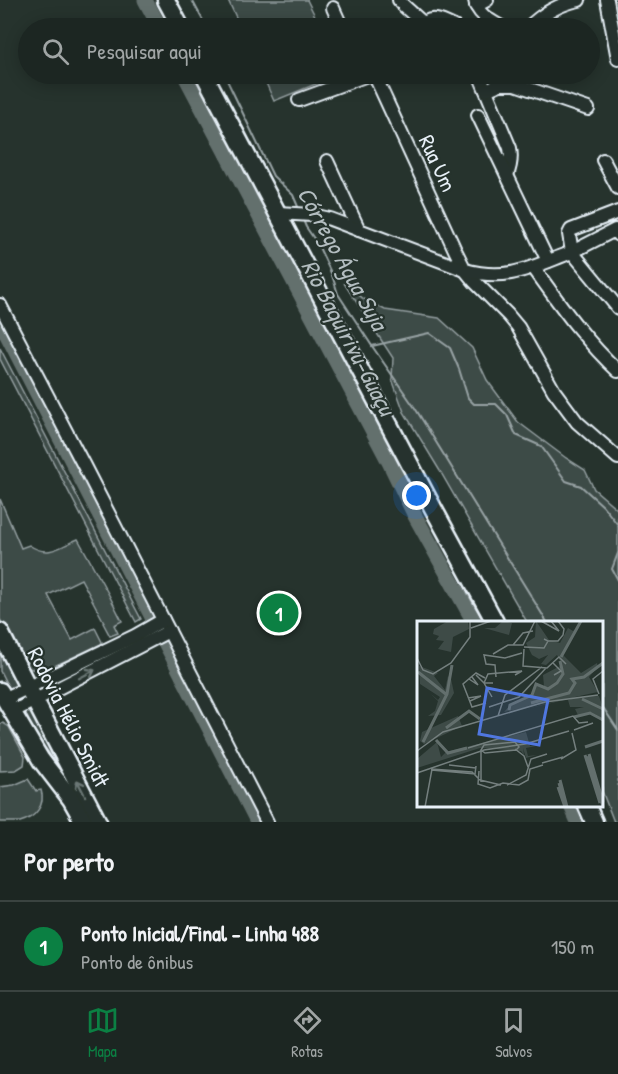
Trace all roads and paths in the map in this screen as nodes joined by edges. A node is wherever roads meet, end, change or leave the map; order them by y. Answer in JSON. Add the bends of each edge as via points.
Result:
{"nodes":[{"id":1,"x":166,"y":0,"type":"edge"},
{"id":2,"x":399,"y":0,"type":"edge"},
{"id":3,"x":579,"y":0,"type":"edge"},
{"id":4,"x":607,"y":0,"type":"edge"},
{"id":5,"x":479,"y":2,"type":"edge"},
{"id":6,"x":333,"y":8,"type":"dead end"},
{"id":7,"x":176,"y":18,"type":"edge"},
{"id":8,"x":338,"y":18,"type":"edge"},
{"id":9,"x":415,"y":18,"type":"edge"},
{"id":10,"x":487,"y":18,"type":"edge"},
{"id":11,"x":539,"y":18,"type":"edge"},
{"id":12,"x":618,"y":59,"type":"edge"},
{"id":13,"x":210,"y":84,"type":"edge"},
{"id":14,"x":341,"y":84,"type":"edge"},
{"id":15,"x":373,"y":84,"type":"edge"},
{"id":16,"x":483,"y":84,"type":"edge"},
{"id":17,"x":500,"y":84,"type":"edge"},
{"id":18,"x":528,"y":84,"type":"edge"},
{"id":19,"x":486,"y":90,"type":"junction"},
{"id":20,"x":299,"y":100,"type":"dead end"},
{"id":21,"x":588,"y":109,"type":"dead end"},
{"id":22,"x":478,"y":115,"type":"dead end"},
{"id":23,"x":603,"y":160,"type":"dead end"},
{"id":24,"x":327,"y":161,"type":"dead end"},
{"id":25,"x":507,"y":175,"type":"junction"},
{"id":26,"x":618,"y":188,"type":"edge"},
{"id":27,"x":618,"y":212,"type":"edge"},
{"id":28,"x":286,"y":213,"type":"junction"},
{"id":29,"x":359,"y":230,"type":"junction"},
{"id":30,"x":618,"y":235,"type":"edge"},
{"id":31,"x":572,"y":252,"type":"junction"},
{"id":32,"x":548,"y":261,"type":"junction"},
{"id":33,"x":533,"y":267,"type":"junction"},
{"id":34,"x":465,"y":270,"type":"junction"},
{"id":35,"x":0,"y":305,"type":"edge"},
{"id":36,"x":618,"y":308,"type":"edge"},
{"id":37,"x":618,"y":371,"type":"edge"},
{"id":38,"x":618,"y":458,"type":"edge"},
{"id":39,"x":494,"y":621,"type":"edge"},
{"id":40,"x":162,"y":627,"type":"junction"},
{"id":41,"x":0,"y":632,"type":"edge"},
{"id":42,"x":31,"y":695,"type":"junction"},
{"id":43,"x":5,"y":701,"type":"edge"},
{"id":44,"x":587,"y":807,"type":"edge"},
{"id":45,"x":84,"y":822,"type":"edge"},
{"id":46,"x":98,"y":822,"type":"edge"},
{"id":47,"x":267,"y":822,"type":"edge"},
{"id":48,"x":594,"y":822,"type":"edge"}],
"edges":[{"from":1,"to":7,"type":"main road"},
{"from":2,"to":9,"type":"street"},
{"from":3,"to":11,"type":"street"},
{"from":4,"to":12,"type":"street"},
{"from":5,"to":10,"type":"street","via":[[479,12]]},
{"from":6,"to":8,"type":"street"},
{"from":13,"to":28,"type":"main road"},
{"from":14,"to":20,"type":"street"},
{"from":15,"to":34,"type":"street","name":"Rua Um"},
{"from":16,"to":19,"type":"street"},
{"from":17,"to":19,"type":"street"},
{"from":18,"to":21,"type":"street"},
{"from":19,"to":25,"type":"street","via":[[512,156]]},
{"from":22,"to":25,"type":"street"},
{"from":23,"to":26,"type":"street"},
{"from":24,"to":29,"type":"street"},
{"from":25,"to":32,"type":"street"},
{"from":27,"to":31,"type":"street","via":[[571,230]]},
{"from":28,"to":29,"type":"street","via":[[330,219]]},
{"from":28,"to":39,"type":"main road","via":[[427,498]]},
{"from":29,"to":34,"type":"street"},
{"from":30,"to":31,"type":"street","via":[[615,230]]},
{"from":31,"to":32,"type":"street"},
{"from":31,"to":36,"type":"street"},
{"from":32,"to":33,"type":"street"},
{"from":33,"to":34,"type":"street","via":[[501,275]]},
{"from":33,"to":37,"type":"street","via":[[590,343]]},
{"from":34,"to":38,"type":"street","via":[[518,327],[554,391],[577,422]]},
{"from":35,"to":40,"type":"street"},
{"from":40,"to":42,"type":"street"},
{"from":40,"to":47,"type":"street"},
{"from":41,"to":42,"type":"main road","name":"Rodovia Hélio Smidt"},
{"from":42,"to":43,"type":"street"},
{"from":46,"to":42,"type":"main road","name":"Rodovia Hélio Smidt","one_way":true},
{"from":43,"to":45,"type":"main road","name":"Rodovia Hélio Smidt"},
{"from":44,"to":48,"type":"main road"}]}
